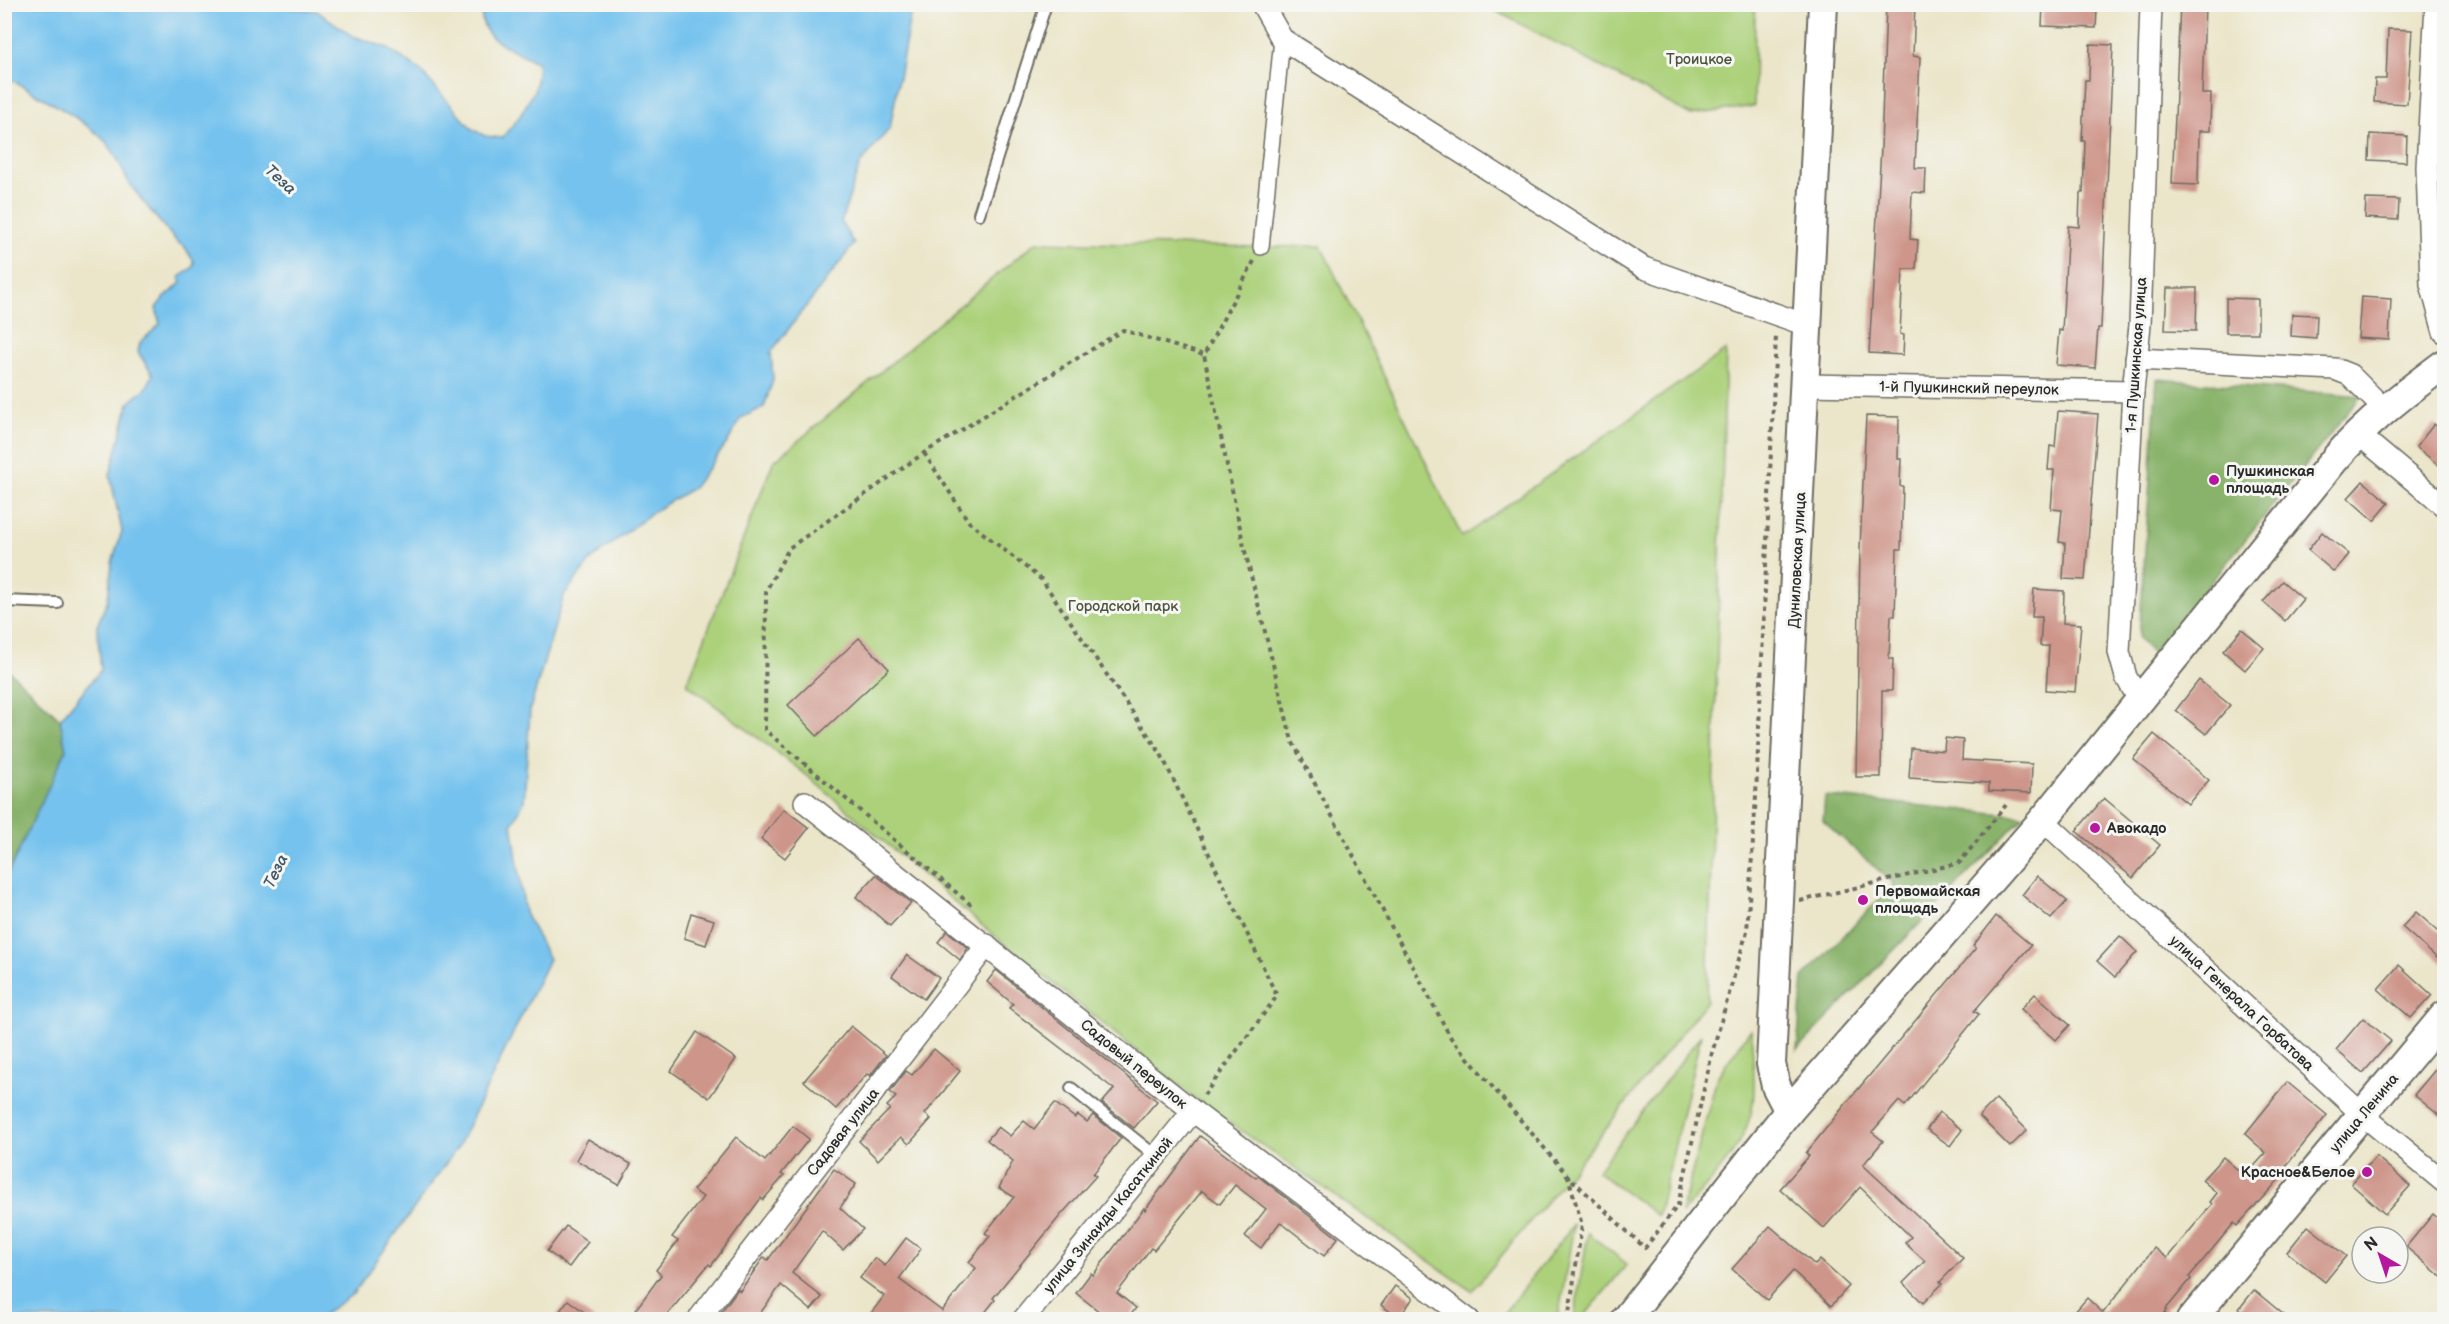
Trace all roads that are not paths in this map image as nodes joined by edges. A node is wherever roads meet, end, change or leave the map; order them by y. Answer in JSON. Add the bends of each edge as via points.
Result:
{"nodes":[{"id":1,"x":1046,"y":4,"type":"edge"},
{"id":2,"x":1262,"y":4,"type":"edge"},
{"id":3,"x":1823,"y":4,"type":"edge"},
{"id":4,"x":2151,"y":4,"type":"edge"},
{"id":5,"x":2436,"y":4,"type":"edge"},
{"id":6,"x":1282,"y":39,"type":"junction"},
{"id":7,"x":980,"y":214,"type":"dead end"},
{"id":8,"x":1261,"y":247,"type":"road end"},
{"id":9,"x":1809,"y":326,"type":"junction"},
{"id":10,"x":2445,"y":332,"type":"edge"},
{"id":11,"x":2136,"y":359,"type":"junction"},
{"id":12,"x":2445,"y":364,"type":"edge"},
{"id":13,"x":1805,"y":385,"type":"junction"},
{"id":14,"x":2133,"y":391,"type":"junction"},
{"id":15,"x":2384,"y":409,"type":"junction"},
{"id":16,"x":2357,"y":433,"type":"junction"},
{"id":17,"x":2445,"y":506,"type":"edge"},
{"id":18,"x":4,"y":601,"type":"edge"},
{"id":19,"x":57,"y":603,"type":"dead end"},
{"id":20,"x":2140,"y":701,"type":"junction"},
{"id":21,"x":804,"y":802,"type":"dead end"},
{"id":22,"x":2043,"y":820,"type":"junction"},
{"id":23,"x":987,"y":945,"type":"junction"},
{"id":24,"x":2445,"y":1016,"type":"edge"},
{"id":25,"x":1071,"y":1088,"type":"dead end"},
{"id":26,"x":1193,"y":1110,"type":"junction"},
{"id":27,"x":1790,"y":1111,"type":"junction"},
{"id":28,"x":2363,"y":1115,"type":"junction"},
{"id":29,"x":1156,"y":1156,"type":"junction"},
{"id":30,"x":2445,"y":1182,"type":"edge"},
{"id":31,"x":698,"y":1320,"type":"edge"},
{"id":32,"x":1023,"y":1320,"type":"edge"},
{"id":33,"x":1469,"y":1320,"type":"edge"},
{"id":34,"x":1625,"y":1320,"type":"edge"},
{"id":35,"x":2191,"y":1320,"type":"edge"}],
"edges":[{"from":1,"to":7,"type":"lane"},
{"from":2,"to":6,"type":"street"},
{"from":3,"to":9,"type":"main road","name":"Дуниловская улица"},
{"from":4,"to":11,"type":"street","name":"1-я Пушкинская улица"},
{"from":5,"to":10,"type":"street","via":[[2427,167],[2431,284]]},
{"from":6,"to":8,"type":"street"},
{"from":6,"to":9,"type":"street","via":[[1644,268]]},
{"from":9,"to":13,"type":"main road","name":"Дуниловская улица"},
{"from":11,"to":14,"type":"street","name":"1-я Пушкинская улица"},
{"from":11,"to":15,"type":"street","via":[[2335,369],[2350,375]]},
{"from":12,"to":15,"type":"main road"},
{"from":13,"to":14,"type":"street","name":"1-й Пушкинский переулок"},
{"from":13,"to":27,"type":"main road","name":"Дуниловская улица","via":[[1771,1064],[1776,1086]]},
{"from":14,"to":20,"type":"street","name":"1-я Пушкинская улица","via":[[2119,652],[2126,677]]},
{"from":15,"to":16,"type":"main road"},
{"from":16,"to":17,"type":"street"},
{"from":16,"to":20,"type":"main road"},
{"from":18,"to":19,"type":"lane"},
{"from":20,"to":22,"type":"main road"},
{"from":21,"to":23,"type":"street","name":"Садовый переулок"},
{"from":22,"to":27,"type":"main road"},
{"from":22,"to":28,"type":"street","name":"улица Генерала Горбатова"},
{"from":23,"to":26,"type":"street","name":"Садовый переулок"},
{"from":23,"to":31,"type":"street","name":"Садовая улица"},
{"from":24,"to":28,"type":"main road","name":"улица Ленина"},
{"from":25,"to":29,"type":"lane"},
{"from":26,"to":29,"type":"street","name":"улица Зинаиды Касаткиной"},
{"from":26,"to":33,"type":"street","name":"Садовый переулок"},
{"from":27,"to":34,"type":"main road"},
{"from":28,"to":30,"type":"street","name":"улица Генерала Горбатова"},
{"from":28,"to":35,"type":"main road","name":"улица Ленина"},
{"from":29,"to":32,"type":"street","name":"улица Зинаиды Касаткиной"}]}
